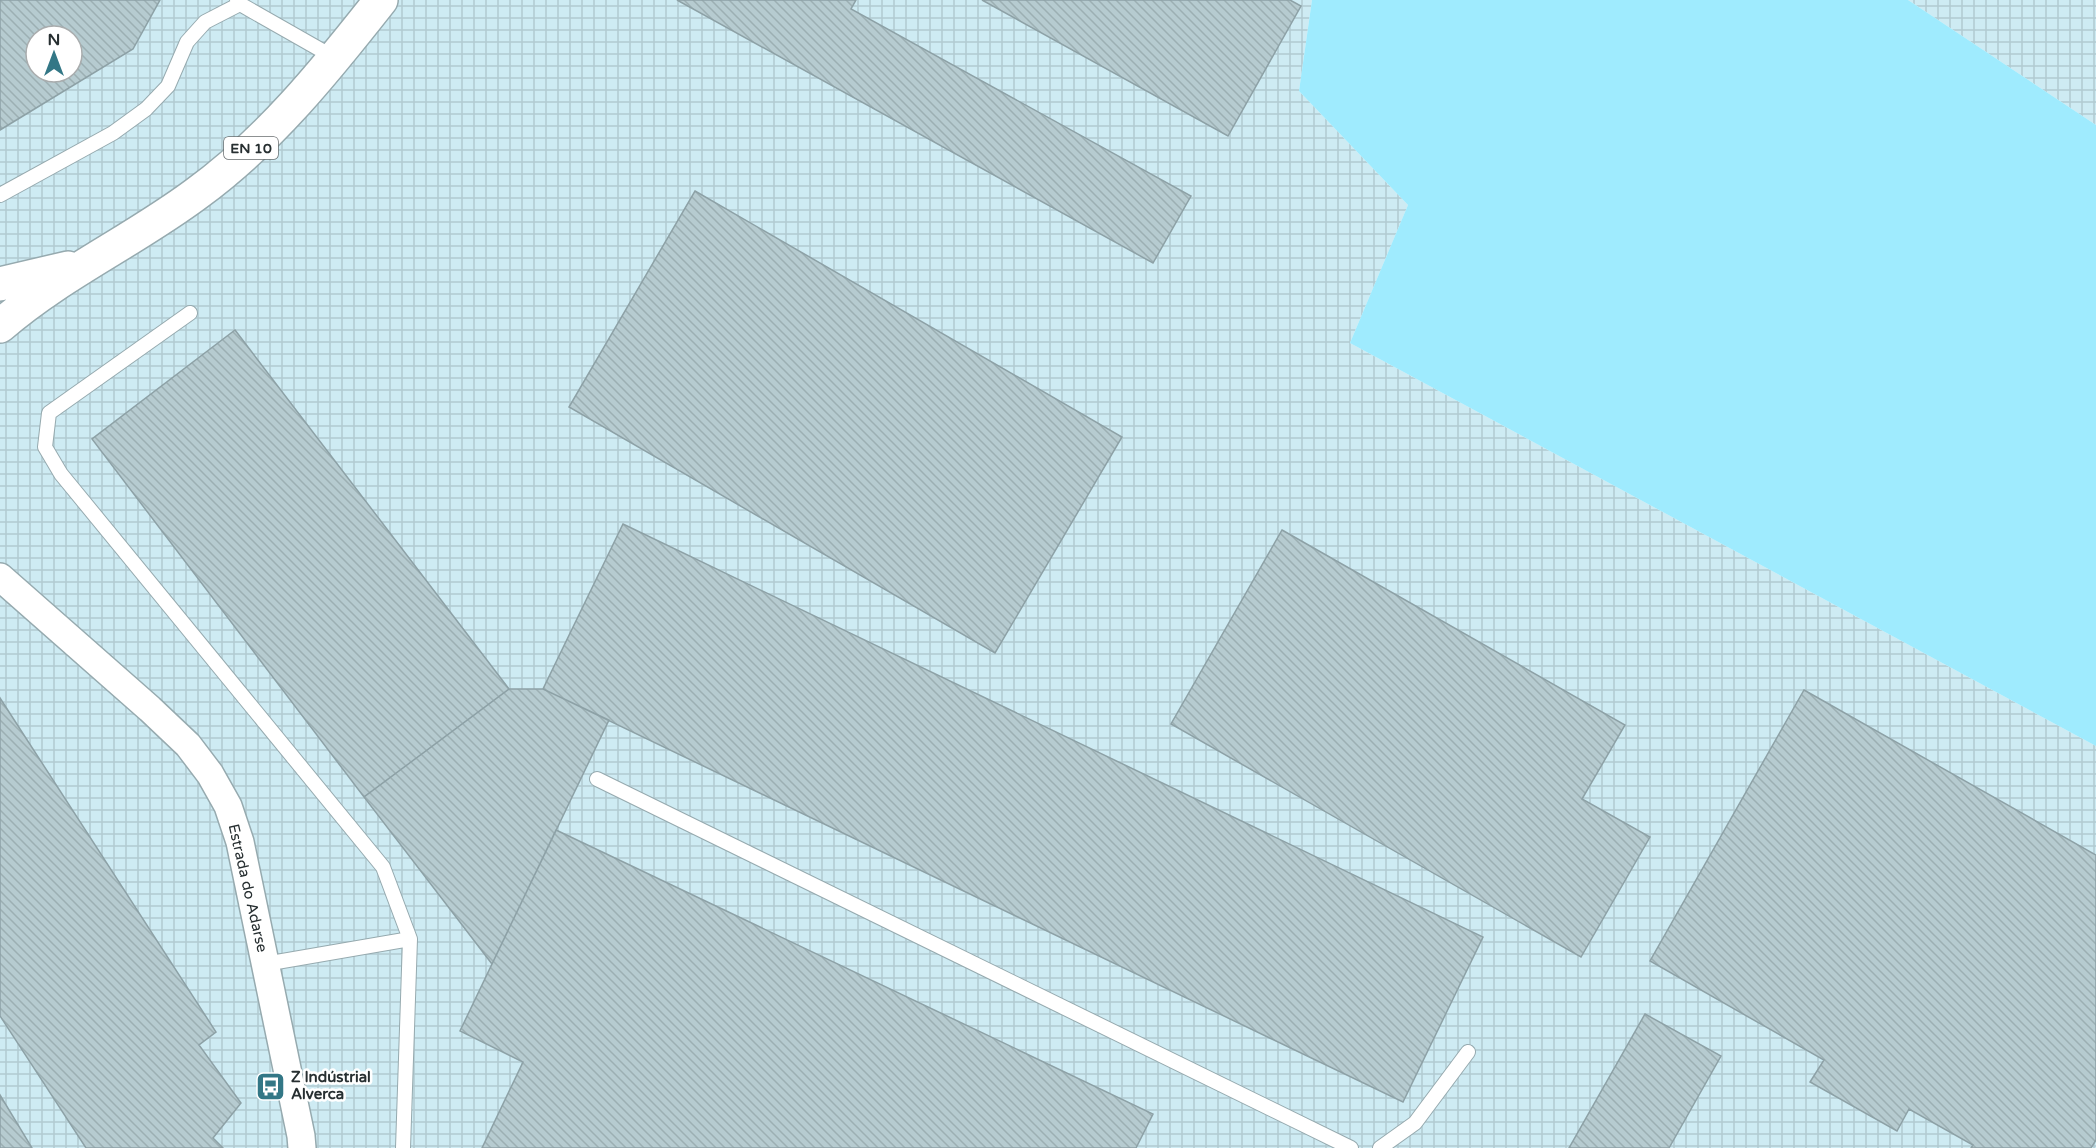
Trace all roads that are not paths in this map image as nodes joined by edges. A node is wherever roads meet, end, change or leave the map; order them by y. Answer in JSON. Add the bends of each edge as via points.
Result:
{"nodes":[{"id":1,"x":381,"y":0,"type":"edge"},
{"id":2,"x":238,"y":2,"type":"edge"},
{"id":3,"x":335,"y":58,"type":"junction"},
{"id":4,"x":0,"y":195,"type":"edge"},
{"id":5,"x":90,"y":262,"type":"junction"},
{"id":6,"x":0,"y":284,"type":"edge"},
{"id":7,"x":190,"y":314,"type":"dead end"},
{"id":8,"x":0,"y":326,"type":"edge"},
{"id":9,"x":0,"y":577,"type":"edge"},
{"id":10,"x":597,"y":779,"type":"dead end"},
{"id":11,"x":410,"y":939,"type":"junction"},
{"id":12,"x":265,"y":964,"type":"junction"},
{"id":13,"x":1468,"y":1053,"type":"dead end"},
{"id":14,"x":302,"y":1148,"type":"edge"},
{"id":15,"x":403,"y":1148,"type":"edge"},
{"id":16,"x":1351,"y":1148,"type":"edge"},
{"id":17,"x":1380,"y":1148,"type":"edge"}],
"edges":[{"from":1,"to":3,"type":"main road","number":"EN 10"},
{"from":2,"to":3,"type":"lane"},
{"from":2,"to":4,"type":"lane","via":[[205,22],[187,42],[168,86],[146,109],[113,133]]},
{"from":3,"to":5,"type":"main road","number":"EN 10","via":[[236,161],[189,199]]},
{"from":5,"to":6,"type":"main road","number":"EN 10"},
{"from":5,"to":8,"type":"main road","number":"EN 10"},
{"from":7,"to":11,"type":"lane","via":[[49,413],[45,447],[61,474],[383,867]]},
{"from":9,"to":12,"type":"street","name":"Estrada do Adarse","via":[[189,745],[210,774],[228,806],[240,842]]},
{"from":10,"to":16,"type":"lane"},
{"from":11,"to":12,"type":"lane"},
{"from":11,"to":15,"type":"lane"},
{"from":12,"to":14,"type":"street","name":"Estrada do Adarse"},
{"from":13,"to":17,"type":"lane","via":[[1415,1123]]}]}
